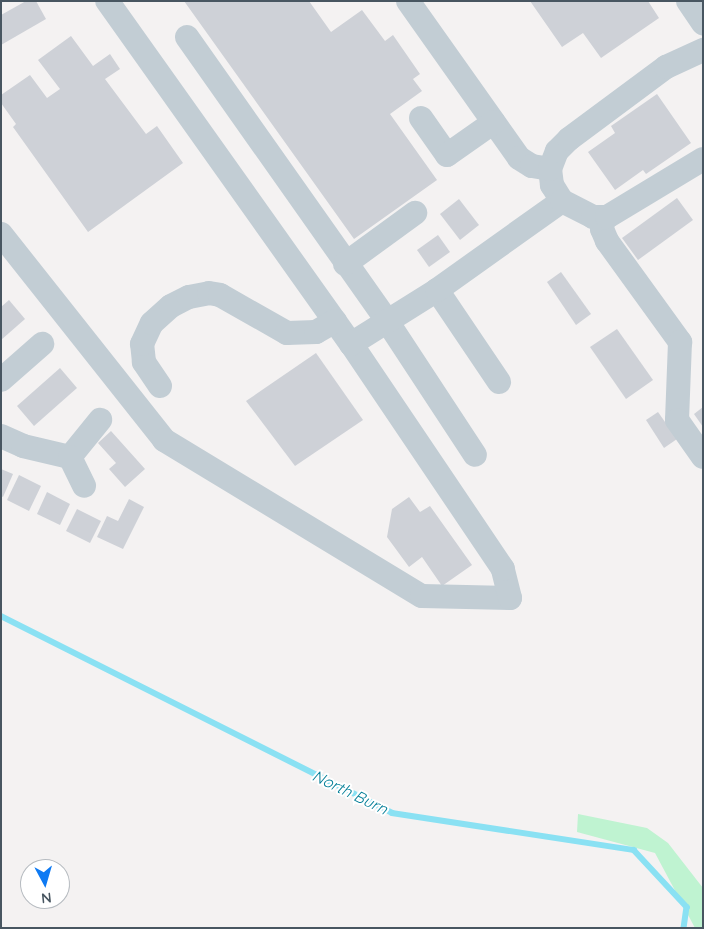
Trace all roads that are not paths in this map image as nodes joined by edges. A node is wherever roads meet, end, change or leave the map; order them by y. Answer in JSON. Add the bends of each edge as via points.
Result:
{"nodes":[{"id":1,"x":107,"y":1,"type":"edge"},
{"id":2,"x":408,"y":1,"type":"edge"},
{"id":3,"x":688,"y":1,"type":"edge"},
{"id":4,"x":703,"y":23,"type":"edge"},
{"id":5,"x":187,"y":37,"type":"dead end"},
{"id":6,"x":703,"y":50,"type":"edge"},
{"id":7,"x":421,"y":118,"type":"dead end"},
{"id":8,"x":494,"y":122,"type":"junction"},
{"id":9,"x":703,"y":159,"type":"edge"},
{"id":10,"x":550,"y":169,"type":"junction"},
{"id":11,"x":562,"y":201,"type":"junction"},
{"id":12,"x":415,"y":214,"type":"dead end"},
{"id":13,"x":603,"y":218,"type":"junction"},
{"id":14,"x":1,"y":234,"type":"edge"},
{"id":15,"x":345,"y":264,"type":"junction"},
{"id":16,"x":437,"y":290,"type":"junction"},
{"id":17,"x":335,"y":321,"type":"junction"},
{"id":18,"x":387,"y":321,"type":"junction"},
{"id":19,"x":42,"y":344,"type":"dead end"},
{"id":20,"x":351,"y":344,"type":"junction"},
{"id":21,"x":1,"y":380,"type":"edge"},
{"id":22,"x":499,"y":382,"type":"dead end"},
{"id":23,"x":160,"y":386,"type":"dead end"},
{"id":24,"x":100,"y":420,"type":"dead end"},
{"id":25,"x":1,"y":436,"type":"edge"},
{"id":26,"x":475,"y":455,"type":"dead end"},
{"id":27,"x":70,"y":457,"type":"junction"},
{"id":28,"x":703,"y":457,"type":"edge"},
{"id":29,"x":84,"y":486,"type":"dead end"}],
"edges":[{"from":1,"to":17,"type":"street"},
{"from":2,"to":8,"type":"street"},
{"from":3,"to":4,"type":"street"},
{"from":5,"to":15,"type":"street"},
{"from":6,"to":10,"type":"street","via":[[666,67],[569,139],[558,151]]},
{"from":7,"to":8,"type":"street","via":[[447,155]]},
{"from":8,"to":10,"type":"street","via":[[519,158],[532,166]]},
{"from":9,"to":13,"type":"street","via":[[620,212]]},
{"from":10,"to":11,"type":"street","via":[[552,185]]},
{"from":11,"to":13,"type":"street","via":[[575,211]]},
{"from":11,"to":16,"type":"street"},
{"from":12,"to":15,"type":"street"},
{"from":13,"to":28,"type":"street","via":[[607,241],[659,308],[680,342],[677,420]]},
{"from":14,"to":20,"type":"street","via":[[164,440],[422,596],[510,598],[503,569]]},
{"from":15,"to":18,"type":"street"},
{"from":16,"to":18,"type":"street"},
{"from":16,"to":22,"type":"street"},
{"from":17,"to":20,"type":"street"},
{"from":17,"to":23,"type":"street","via":[[316,332],[287,333],[220,295],[208,293],[189,297],[152,323],[142,344],[144,362]]},
{"from":18,"to":20,"type":"street"},
{"from":18,"to":26,"type":"street"},
{"from":19,"to":21,"type":"street"},
{"from":24,"to":27,"type":"street"},
{"from":25,"to":27,"type":"street","via":[[23,446]]},
{"from":27,"to":29,"type":"street"}]}
